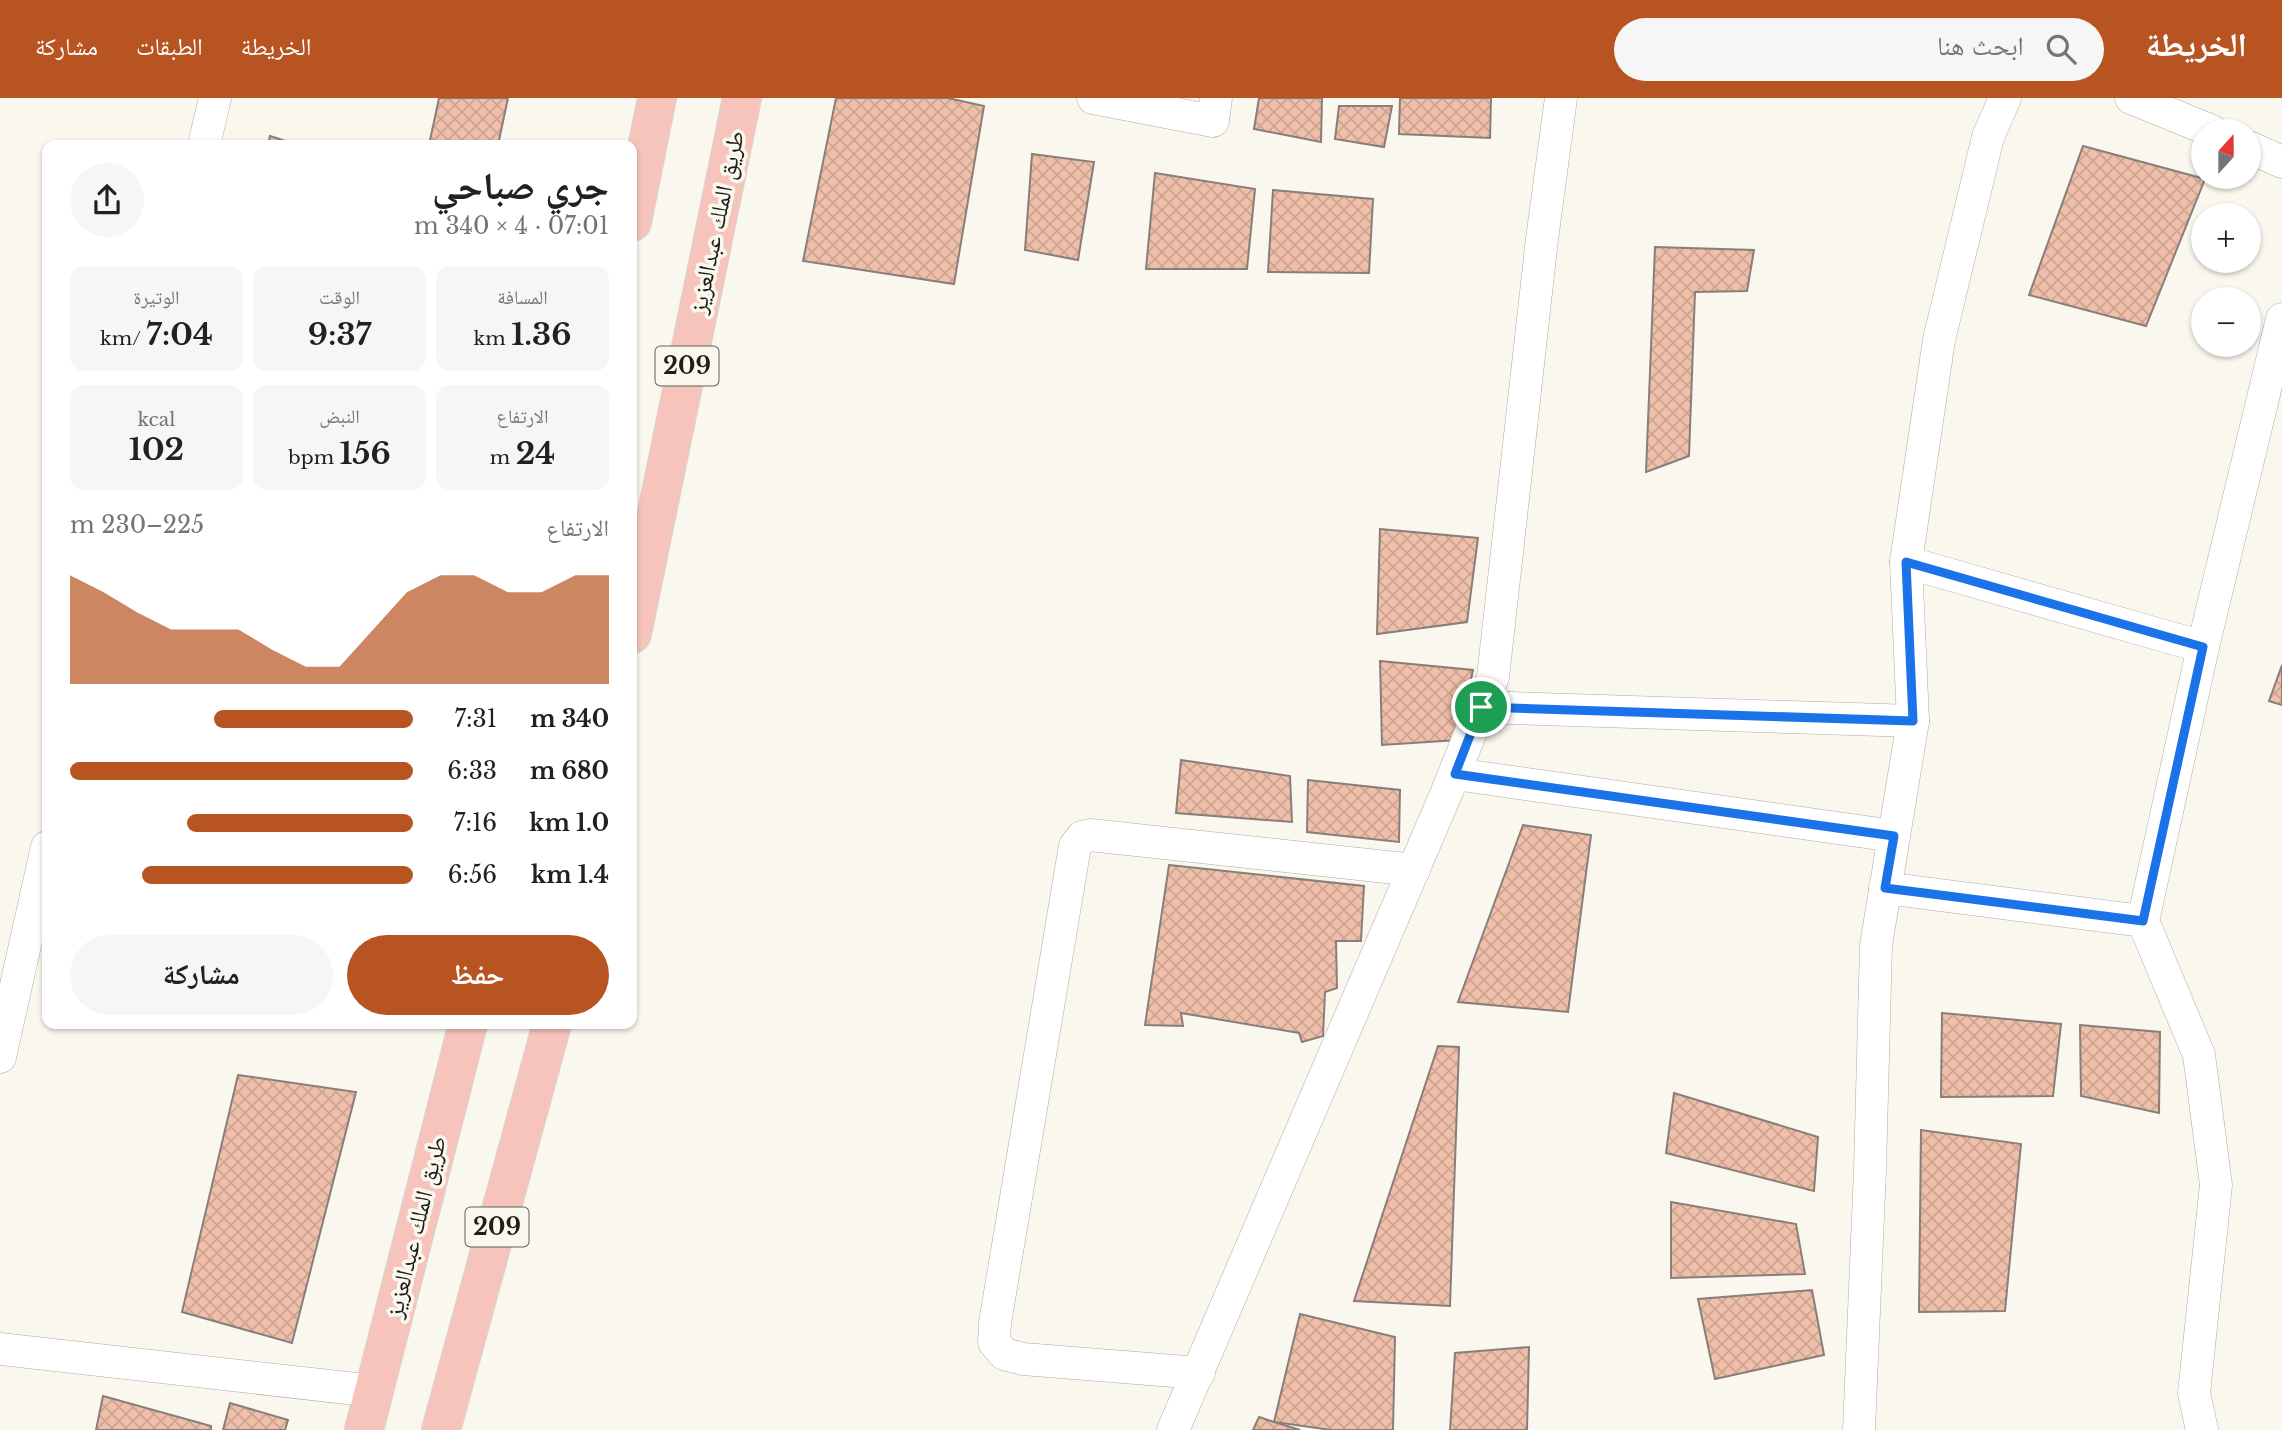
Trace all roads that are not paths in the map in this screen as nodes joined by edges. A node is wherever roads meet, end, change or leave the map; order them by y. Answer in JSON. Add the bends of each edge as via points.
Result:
{"nodes":[{"id":1,"x":215,"y":98,"type":"edge"},
{"id":2,"x":657,"y":98,"type":"edge"},
{"id":3,"x":742,"y":98,"type":"edge"},
{"id":4,"x":1093,"y":98,"type":"edge"},
{"id":5,"x":1216,"y":98,"type":"edge"},
{"id":6,"x":1561,"y":98,"type":"edge"},
{"id":7,"x":2005,"y":98,"type":"edge"},
{"id":8,"x":2131,"y":98,"type":"edge"},
{"id":9,"x":2191,"y":122,"type":"edge"},
{"id":10,"x":205,"y":140,"type":"edge"},
{"id":11,"x":2261,"y":152,"type":"edge"},
{"id":12,"x":2282,"y":162,"type":"edge"},
{"id":13,"x":637,"y":197,"type":"edge"},
{"id":14,"x":2282,"y":319,"type":"edge"},
{"id":15,"x":1906,"y":562,"type":"junction"},
{"id":16,"x":637,"y":610,"type":"edge"},
{"id":17,"x":2203,"y":647,"type":"junction"},
{"id":18,"x":1481,"y":707,"type":"junction"},
{"id":19,"x":1913,"y":721,"type":"junction"},
{"id":20,"x":1455,"y":774,"type":"junction"},
{"id":21,"x":1894,"y":836,"type":"junction"},
{"id":22,"x":1414,"y":870,"type":"junction"},
{"id":23,"x":1885,"y":888,"type":"junction"},
{"id":24,"x":42,"y":895,"type":"edge"},
{"id":25,"x":2143,"y":921,"type":"junction"},
{"id":26,"x":38,"y":934,"type":"edge"},
{"id":27,"x":467,"y":1029,"type":"edge"},
{"id":28,"x":551,"y":1029,"type":"edge"},
{"id":29,"x":0,"y":1057,"type":"edge"},
{"id":30,"x":0,"y":1349,"type":"edge"},
{"id":31,"x":1199,"y":1373,"type":"junction"},
{"id":32,"x":374,"y":1391,"type":"junction"},
{"id":33,"x":364,"y":1430,"type":"edge"},
{"id":34,"x":441,"y":1430,"type":"edge"},
{"id":35,"x":1173,"y":1430,"type":"edge"},
{"id":36,"x":1859,"y":1430,"type":"edge"},
{"id":37,"x":2202,"y":1430,"type":"edge"}],
"edges":[{"from":1,"to":10,"type":"street"},
{"from":2,"to":13,"type":"main road"},
{"from":3,"to":16,"type":"main road","name":"طريق الملك عبدالعزيز","number":"209"},
{"from":4,"to":5,"type":"street","via":[[1213,121]]},
{"from":6,"to":18,"type":"street","via":[[1493,677]]},
{"from":7,"to":15,"type":"street","via":[[1988,137],[1939,340]]},
{"from":8,"to":9,"type":"street"},
{"from":11,"to":12,"type":"street"},
{"from":14,"to":17,"type":"street"},
{"from":15,"to":17,"type":"street"},
{"from":15,"to":19,"type":"street"},
{"from":17,"to":25,"type":"street"},
{"from":18,"to":19,"type":"street"},
{"from":18,"to":20,"type":"street"},
{"from":19,"to":21,"type":"street"},
{"from":20,"to":21,"type":"street"},
{"from":20,"to":22,"type":"street"},
{"from":21,"to":23,"type":"street"},
{"from":22,"to":31,"type":"street"},
{"from":22,"to":31,"type":"street","via":[[1090,835],[1075,846],[994,1342],[1004,1354],[1023,1359]]},
{"from":23,"to":25,"type":"street"},
{"from":23,"to":36,"type":"street","via":[[1876,945]]},
{"from":24,"to":26,"type":"street"},
{"from":25,"to":37,"type":"street","via":[[2199,1055],[2216,1185],[2194,1393]]},
{"from":26,"to":29,"type":"street"},
{"from":27,"to":32,"type":"main road","name":"طريق الملك عبدالعزيز"},
{"from":28,"to":34,"type":"main road","number":"209"},
{"from":30,"to":32,"type":"street"},
{"from":31,"to":35,"type":"street"},
{"from":32,"to":33,"type":"main road","name":"طريق الملك عبدالعزيز"}]}
